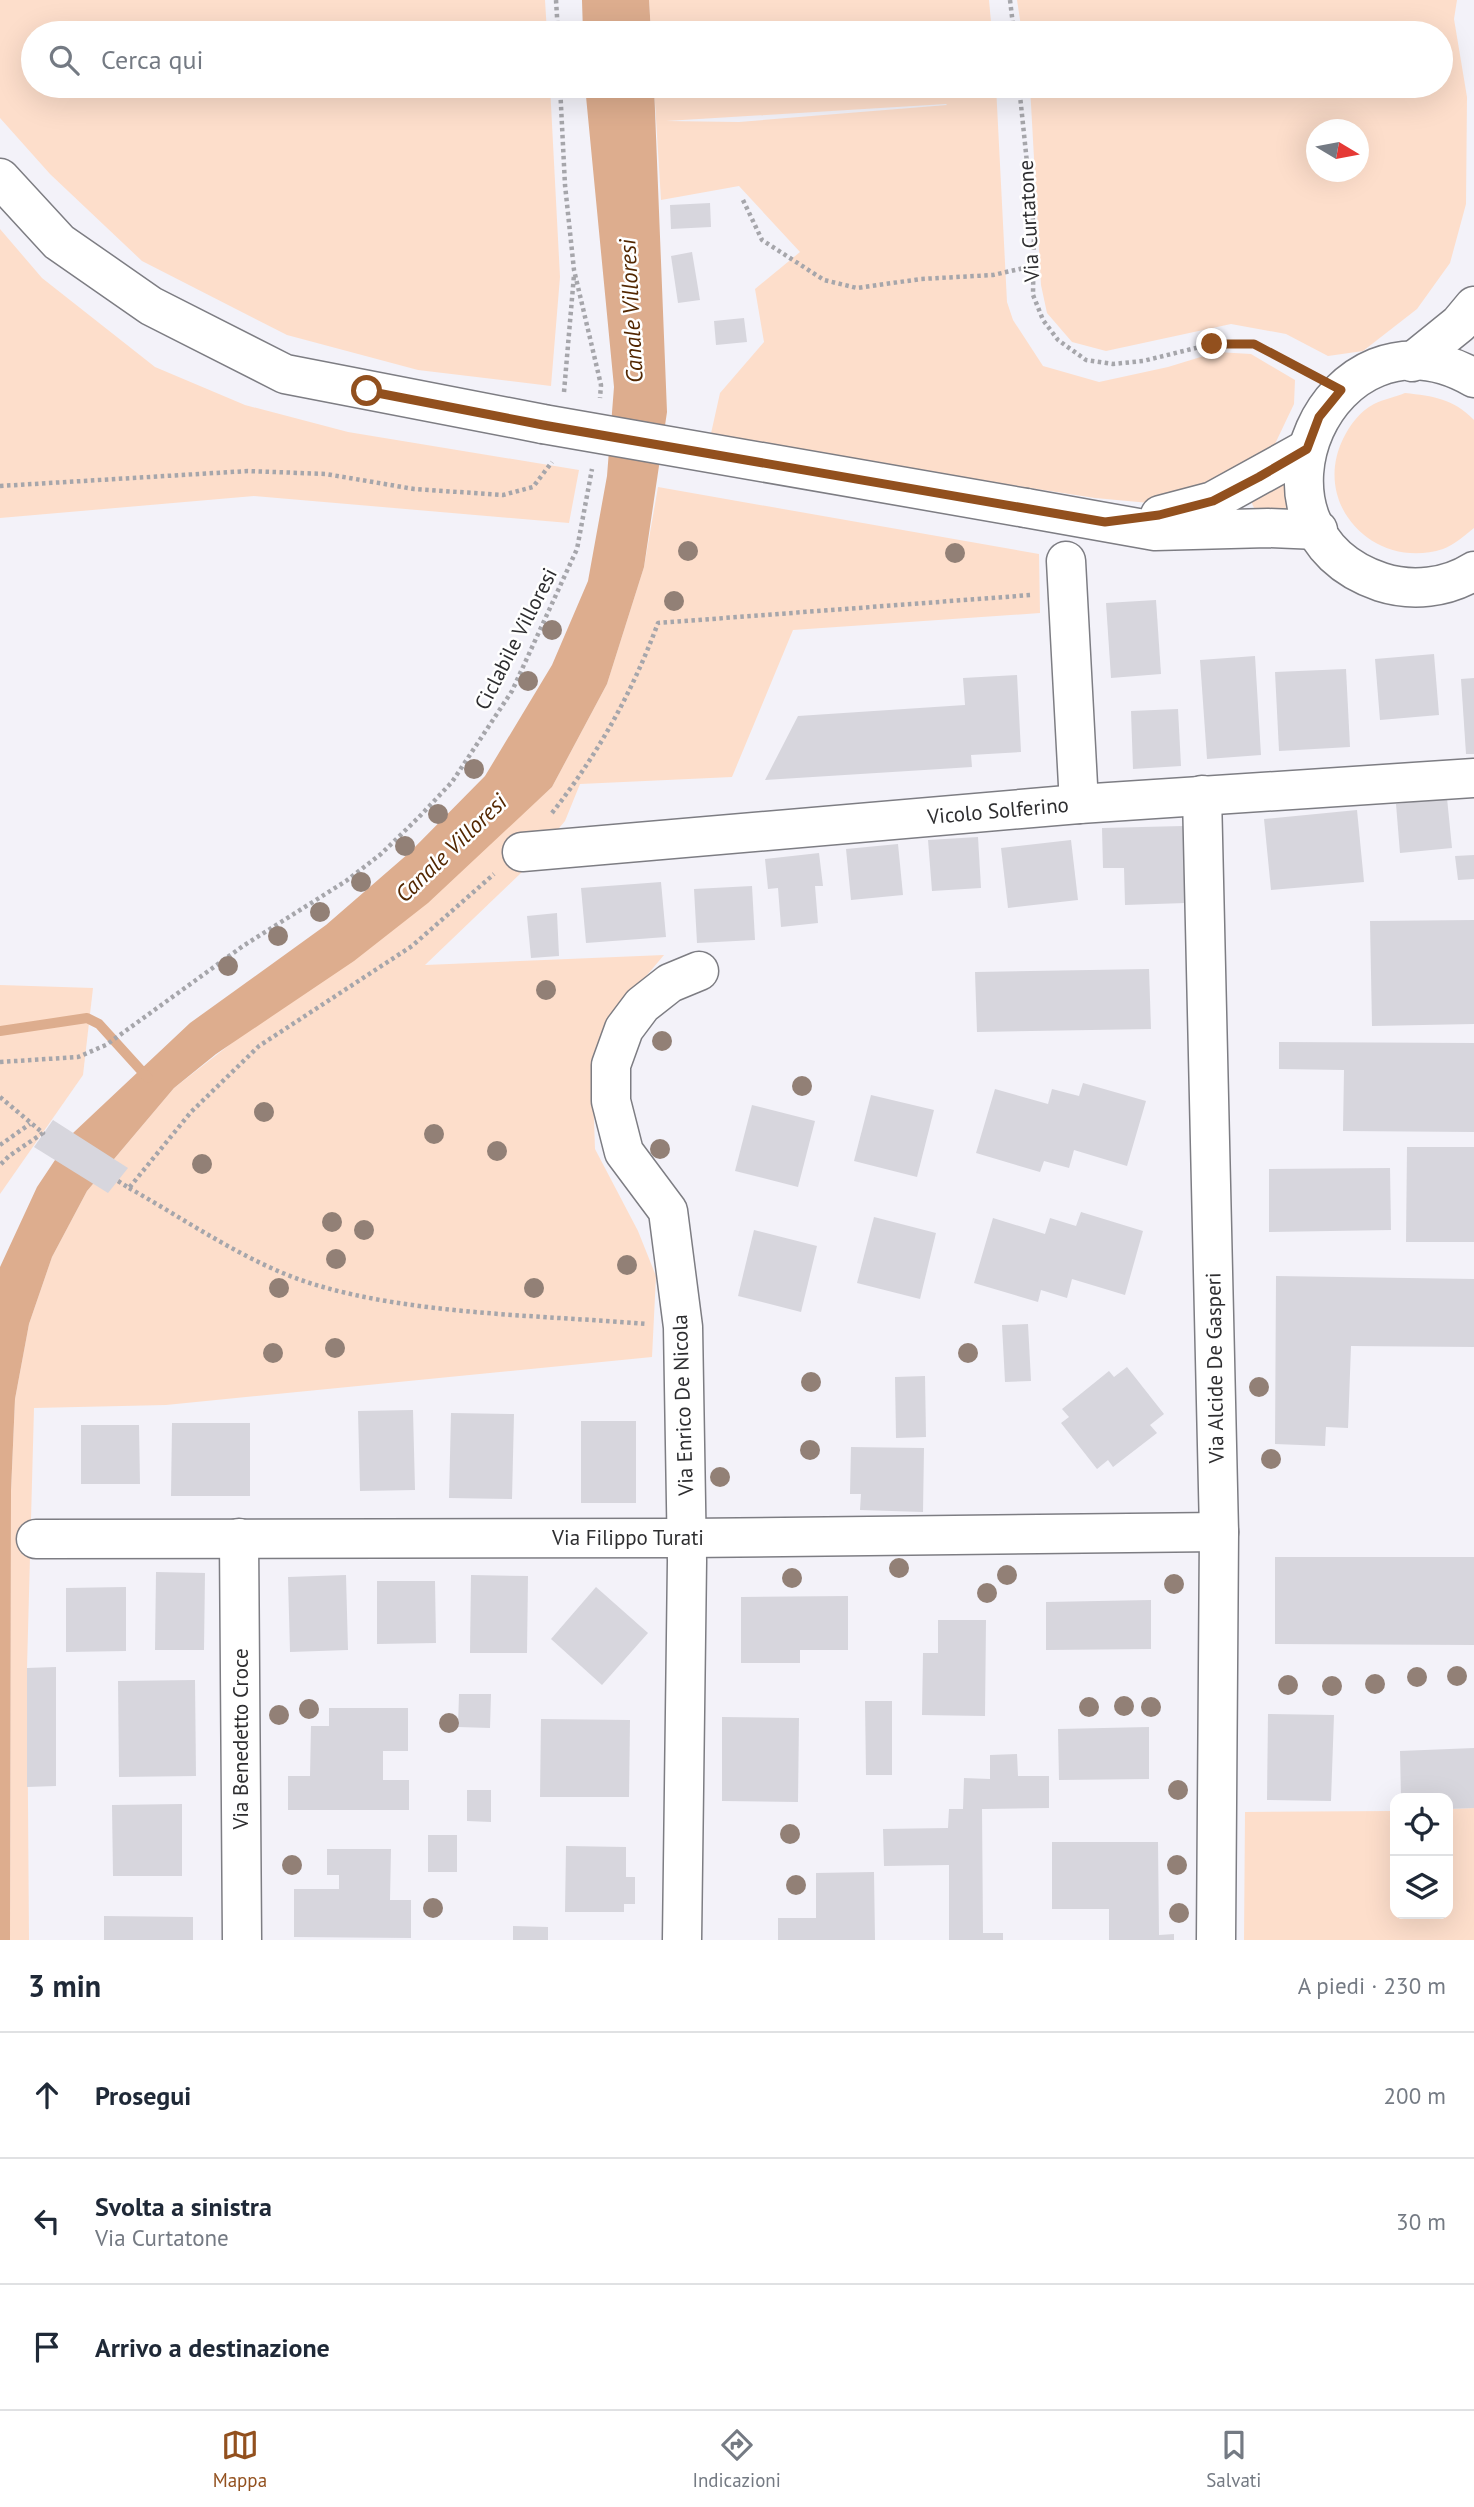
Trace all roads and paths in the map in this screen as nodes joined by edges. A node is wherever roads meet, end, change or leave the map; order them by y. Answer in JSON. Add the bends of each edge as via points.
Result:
{"nodes":[{"id":1,"x":556,"y":0,"type":"edge"},
{"id":2,"x":1010,"y":0,"type":"edge"},
{"id":3,"x":557,"y":21,"type":"edge"},
{"id":4,"x":1013,"y":21,"type":"edge"},
{"id":5,"x":561,"y":98,"type":"edge"},
{"id":6,"x":1020,"y":98,"type":"edge"},
{"id":7,"x":0,"y":178,"type":"edge"},
{"id":8,"x":743,"y":200,"type":"dead end"},
{"id":9,"x":1033,"y":266,"type":"junction"},
{"id":10,"x":575,"y":271,"type":"junction"},
{"id":11,"x":1474,"y":306,"type":"edge"},
{"id":12,"x":1412,"y":362,"type":"junction"},
{"id":13,"x":1474,"y":378,"type":"edge"},
{"id":14,"x":1341,"y":390,"type":"junction"},
{"id":15,"x":600,"y":410,"type":"dead end"},
{"id":16,"x":553,"y":426,"type":"junction"},
{"id":17,"x":1307,"y":449,"type":"junction"},
{"id":18,"x":593,"y":463,"type":"dead end"},
{"id":19,"x":0,"y":486,"type":"edge"},
{"id":20,"x":1105,"y":522,"type":"junction"},
{"id":21,"x":1318,"y":530,"type":"junction"},
{"id":22,"x":1472,"y":574,"type":"edge"},
{"id":23,"x":1066,"y":576,"type":"joint"},
{"id":24,"x":1474,"y":778,"type":"edge"},
{"id":25,"x":1202,"y":795,"type":"junction"},
{"id":26,"x":1079,"y":804,"type":"junction"},
{"id":27,"x":522,"y":852,"type":"junction"},
{"id":28,"x":699,"y":971,"type":"dead end"},
{"id":29,"x":0,"y":1062,"type":"edge"},
{"id":30,"x":0,"y":1097,"type":"edge"},
{"id":31,"x":30,"y":1124,"type":"junction"},
{"id":32,"x":0,"y":1145,"type":"edge"},
{"id":33,"x":0,"y":1166,"type":"edge"},
{"id":34,"x":118,"y":1181,"type":"dead end"},
{"id":35,"x":129,"y":1188,"type":"junction"},
{"id":36,"x":683,"y":1327,"type":"junction"},
{"id":37,"x":1219,"y":1532,"type":"junction"},
{"id":38,"x":239,"y":1538,"type":"junction"},
{"id":39,"x":687,"y":1538,"type":"junction"},
{"id":40,"x":36,"y":1539,"type":"dead end"},
{"id":41,"x":242,"y":1940,"type":"edge"},
{"id":42,"x":682,"y":1940,"type":"edge"},
{"id":43,"x":1216,"y":1940,"type":"edge"}],
"edges":[{"from":1,"to":3,"type":"path"},
{"from":2,"to":4,"type":"path"},
{"from":5,"to":10,"type":"path"},
{"from":6,"to":9,"type":"path","name":"Via Curtatone","via":[[1034,230]]},
{"from":7,"to":16,"type":"street","via":[[59,242],[151,306],[285,374]]},
{"from":8,"to":9,"type":"path","via":[[762,240],[824,280],[857,288],[993,275]]},
{"from":9,"to":14,"type":"path","name":"Via Curtatone","via":[[1033,295],[1043,320],[1058,341],[1086,360],[1113,364],[1212,344],[1254,344]]},
{"from":10,"to":15,"type":"path","via":[[601,384]]},
{"from":10,"to":16,"type":"path"},
{"from":11,"to":12,"type":"street"},
{"from":12,"to":13,"type":"street","via":[[1448,366]]},
{"from":12,"to":14,"type":"street","via":[[1367,373]]},
{"from":14,"to":17,"type":"street","via":[[1319,417]]},
{"from":16,"to":19,"type":"path","via":[[552,466],[533,487],[503,495],[414,489],[326,474],[248,471]]},
{"from":16,"to":20,"type":"street","bridge":true},
{"from":17,"to":20,"type":"street","via":[[1213,501]]},
{"from":17,"to":21,"type":"street","via":[[1306,499]]},
{"from":18,"to":29,"type":"path","name":"Ciclabile Villoresi","via":[[577,549],[564,581],[512,691],[452,782],[372,861],[190,982],[106,1045],[78,1057]]},
{"from":20,"to":21,"type":"street","via":[[1155,531]]},
{"from":21,"to":22,"type":"street","via":[[1341,559],[1384,583],[1433,586]]},
{"from":23,"to":26,"type":"street"},
{"from":23,"to":27,"type":"path","via":[[658,623],[607,735],[585,772]]},
{"from":24,"to":25,"type":"street","name":"Vicolo Solferino"},
{"from":25,"to":26,"type":"street","name":"Vicolo Solferino"},
{"from":25,"to":37,"type":"street","name":"Via Alcide De Gasperi"},
{"from":26,"to":27,"type":"street","name":"Vicolo Solferino"},
{"from":27,"to":35,"type":"path","via":[[412,946],[259,1046],[191,1112]]},
{"from":28,"to":36,"type":"street","name":"Via Enrico De Nicola","via":[[670,983],[642,1005],[624,1029],[611,1065],[611,1101],[624,1152],[668,1211]]},
{"from":30,"to":31,"type":"path"},
{"from":31,"to":32,"type":"path"},
{"from":31,"to":33,"type":"path","via":[[44,1133]]},
{"from":34,"to":35,"type":"path"},
{"from":35,"to":36,"type":"path","via":[[247,1256],[312,1284],[394,1303]]},
{"from":36,"to":39,"type":"street","name":"Via Enrico De Nicola"},
{"from":37,"to":39,"type":"street","name":"Via Filippo Turati"},
{"from":37,"to":43,"type":"street","name":"Via Alcide De Gasperi"},
{"from":38,"to":39,"type":"street","name":"Via Filippo Turati"},
{"from":38,"to":40,"type":"street","name":"Via Filippo Turati"},
{"from":38,"to":41,"type":"street","name":"Via Benedetto Croce"},
{"from":39,"to":42,"type":"street","name":"Via Enrico De Nicola"}]}
